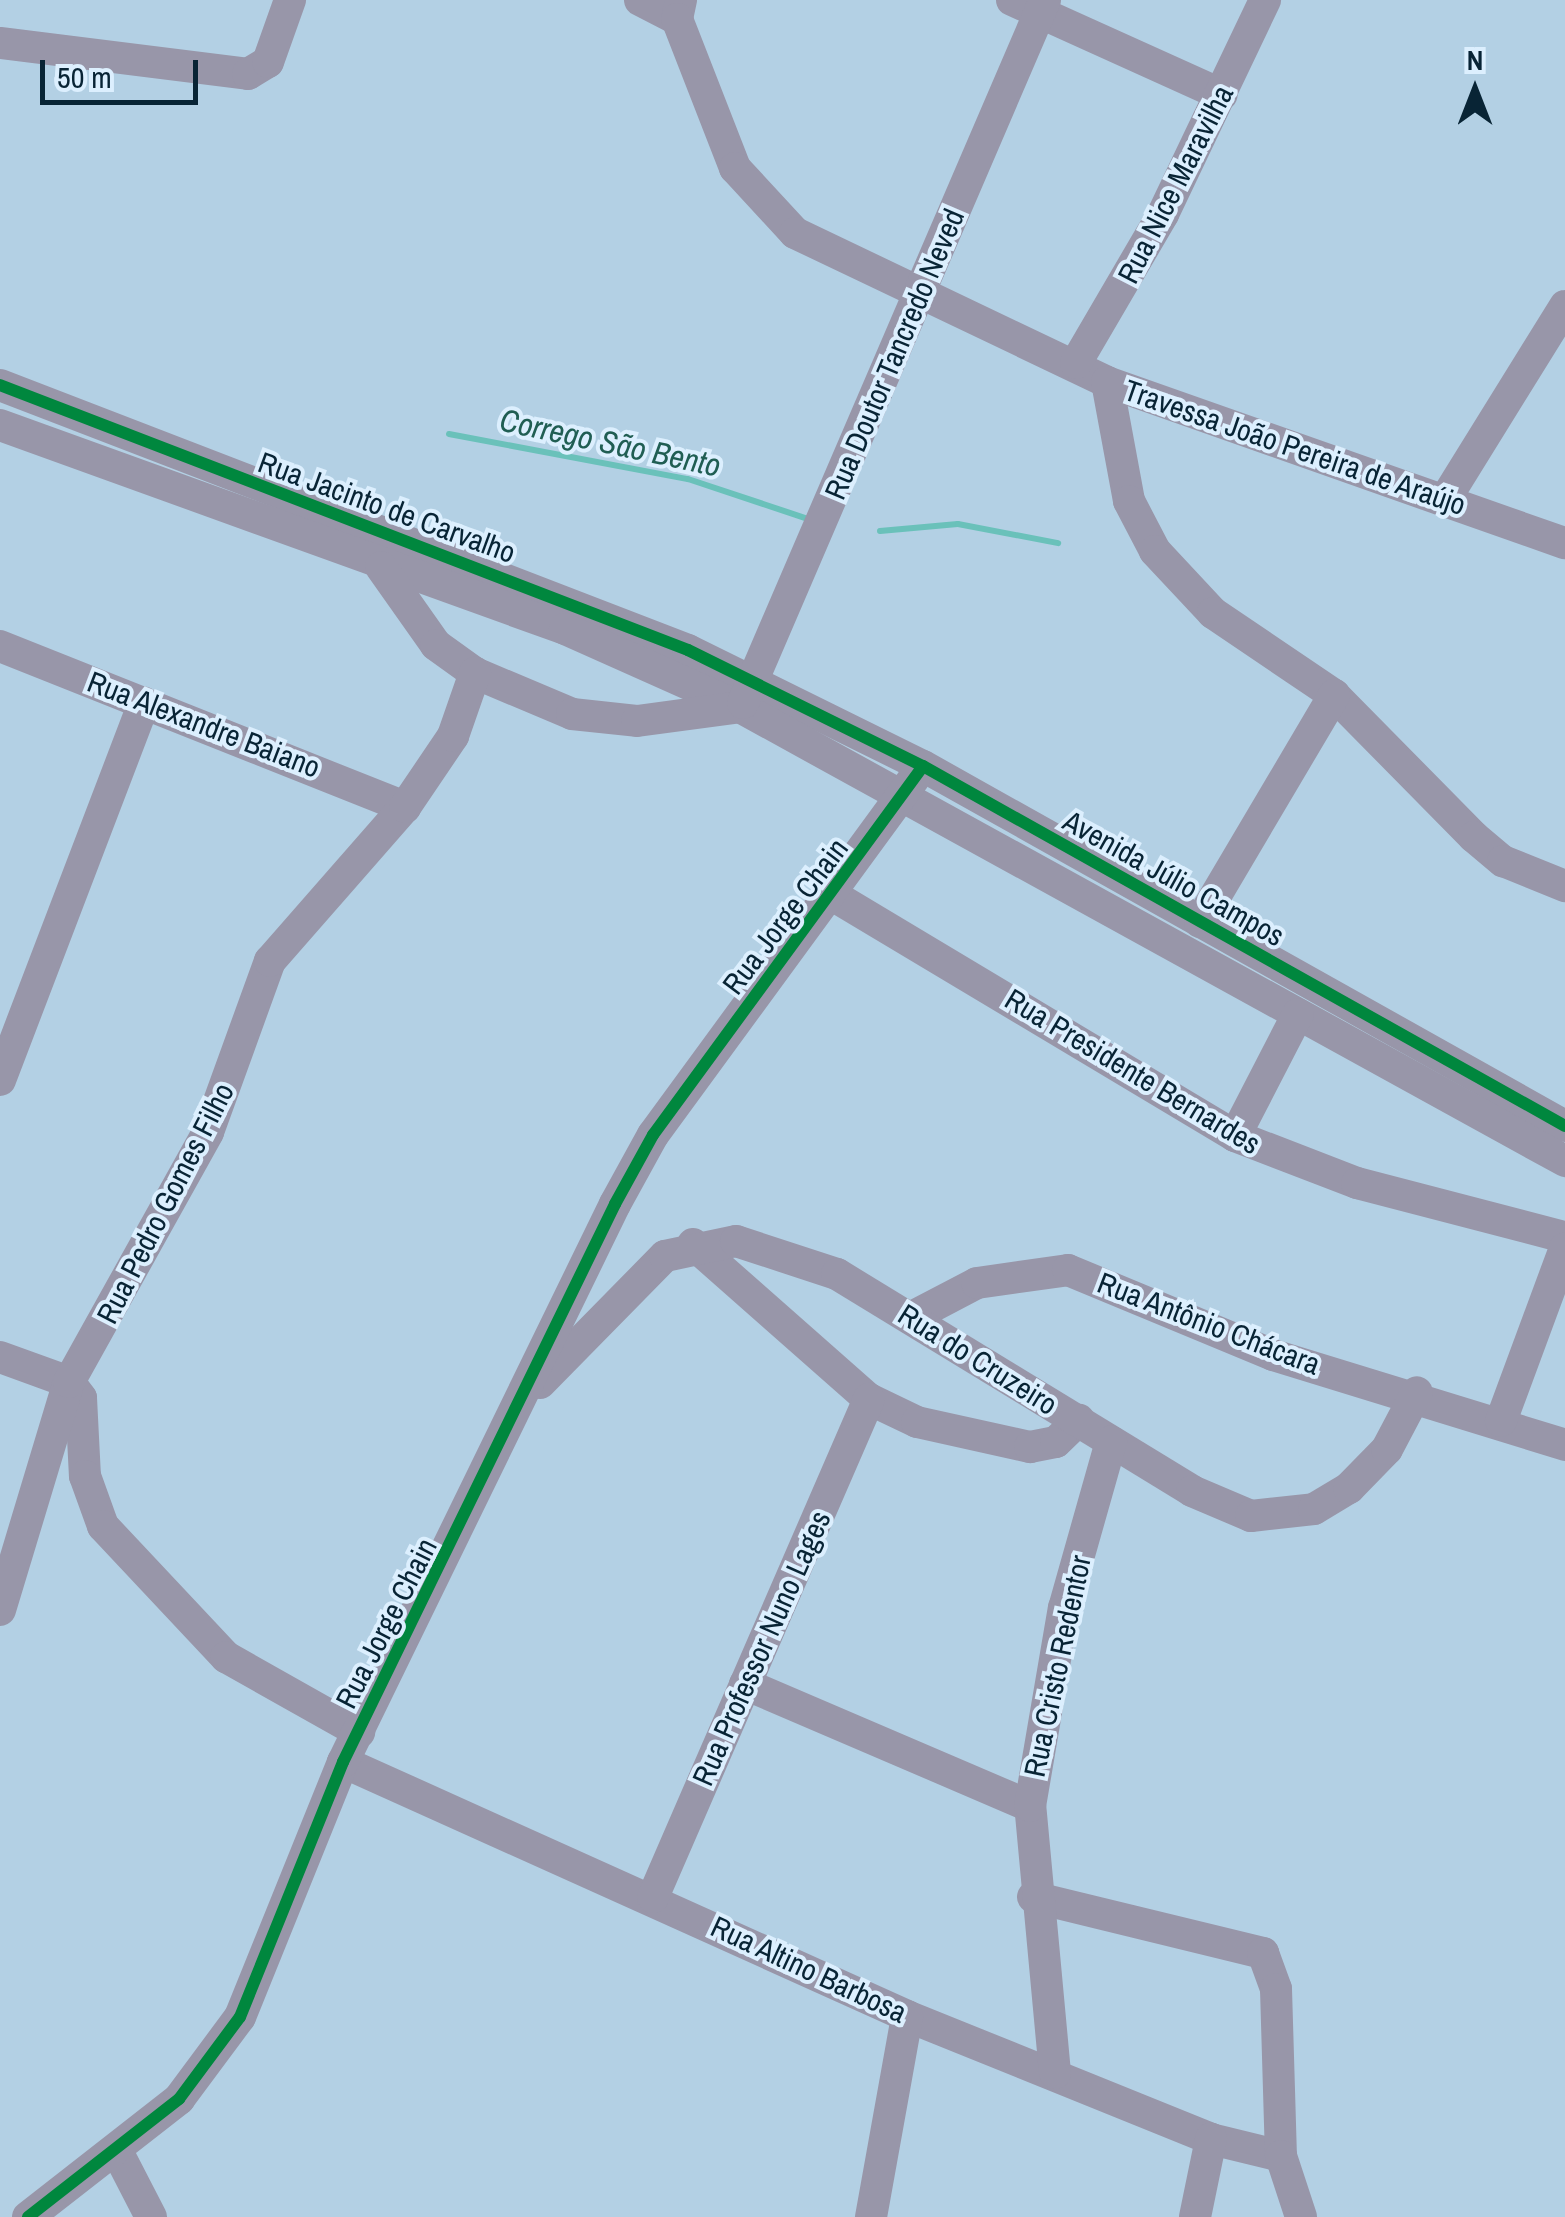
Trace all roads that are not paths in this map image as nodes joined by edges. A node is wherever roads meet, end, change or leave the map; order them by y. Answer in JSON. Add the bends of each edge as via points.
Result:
{"nodes":[{"id":1,"x":290,"y":0,"type":"edge"},
{"id":2,"x":640,"y":0,"type":"edge"},
{"id":3,"x":1266,"y":0,"type":"edge"},
{"id":4,"x":1032,"y":4,"type":"edge"},
{"id":5,"x":679,"y":10,"type":"edge"},
{"id":6,"x":0,"y":43,"type":"edge"},
{"id":7,"x":1222,"y":96,"type":"junction"},
{"id":8,"x":922,"y":291,"type":"junction"},
{"id":9,"x":1565,"y":306,"type":"edge"},
{"id":10,"x":1076,"y":364,"type":"junction"},
{"id":11,"x":1107,"y":382,"type":"junction"},
{"id":12,"x":0,"y":386,"type":"edge"},
{"id":13,"x":0,"y":424,"type":"edge"},
{"id":14,"x":196,"y":480,"type":"junction"},
{"id":15,"x":1446,"y":498,"type":"junction"},
{"id":16,"x":1565,"y":543,"type":"edge"},
{"id":17,"x":382,"y":566,"type":"junction"},
{"id":18,"x":570,"y":617,"type":"junction"},
{"id":19,"x":0,"y":646,"type":"edge"},
{"id":20,"x":476,"y":674,"type":"junction"},
{"id":21,"x":747,"y":695,"type":"junction"},
{"id":22,"x":1334,"y":695,"type":"junction"},
{"id":23,"x":144,"y":702,"type":"junction"},
{"id":24,"x":922,"y":766,"type":"junction"},
{"id":25,"x":904,"y":795,"type":"junction"},
{"id":26,"x":986,"y":802,"type":"junction"},
{"id":27,"x":405,"y":807,"type":"junction"},
{"id":28,"x":970,"y":831,"type":"junction"},
{"id":29,"x":1565,"y":886,"type":"edge"},
{"id":30,"x":834,"y":896,"type":"junction"},
{"id":31,"x":1200,"y":922,"type":"junction"},
{"id":32,"x":1298,"y":1014,"type":"junction"},
{"id":33,"x":0,"y":1080,"type":"edge"},
{"id":34,"x":1565,"y":1126,"type":"edge"},
{"id":35,"x":1235,"y":1136,"type":"junction"},
{"id":36,"x":1565,"y":1161,"type":"edge"},
{"id":37,"x":1565,"y":1237,"type":"edge"},
{"id":38,"x":693,"y":1244,"type":"junction"},
{"id":39,"x":1565,"y":1248,"type":"edge"},
{"id":40,"x":912,"y":1316,"type":"junction"},
{"id":41,"x":0,"y":1357,"type":"edge"},
{"id":42,"x":69,"y":1382,"type":"junction"},
{"id":43,"x":1417,"y":1392,"type":"junction"},
{"id":44,"x":530,"y":1393,"type":"junction"},
{"id":45,"x":869,"y":1400,"type":"junction"},
{"id":46,"x":1079,"y":1420,"type":"junction"},
{"id":47,"x":1501,"y":1421,"type":"junction"},
{"id":48,"x":1111,"y":1442,"type":"junction"},
{"id":49,"x":1565,"y":1445,"type":"edge"},
{"id":50,"x":14,"y":1508,"type":"edge"},
{"id":51,"x":0,"y":1610,"type":"edge"},
{"id":52,"x":745,"y":1684,"type":"junction"},
{"id":53,"x":359,"y":1732,"type":"junction"},
{"id":54,"x":343,"y":1762,"type":"junction"},
{"id":55,"x":1030,"y":1806,"type":"junction"},
{"id":56,"x":652,"y":1897,"type":"junction"},
{"id":57,"x":1033,"y":1897,"type":"junction"},
{"id":58,"x":908,"y":2016,"type":"junction"},
{"id":59,"x":1055,"y":2073,"type":"junction"},
{"id":60,"x":1211,"y":2139,"type":"junction"},
{"id":61,"x":118,"y":2153,"type":"junction"},
{"id":62,"x":1281,"y":2156,"type":"junction"},
{"id":63,"x":28,"y":2217,"type":"edge"},
{"id":64,"x":151,"y":2217,"type":"edge"},
{"id":65,"x":871,"y":2217,"type":"edge"},
{"id":66,"x":1195,"y":2217,"type":"edge"},
{"id":67,"x":1302,"y":2217,"type":"edge"}],
"edges":[{"from":1,"to":6,"type":"street","via":[[268,62],[248,74]]},
{"from":2,"to":5,"type":"street"},
{"from":3,"to":7,"type":"street","name":"Rua Nice Maravilha"},
{"from":4,"to":7,"type":"street"},
{"from":4,"to":8,"type":"street","name":"Rua Doutor Tancredo Neved"},
{"from":5,"to":8,"type":"street","name":"Travessa João Pereira de Araújo","via":[[735,168],[767,213]]},
{"from":7,"to":10,"type":"street","name":"Rua Nice Maravilha"},
{"from":8,"to":10,"type":"street","name":"Travessa João Pereira de Araújo"},
{"from":8,"to":21,"type":"street","name":"Rua Doutor Tancredo Neved"},
{"from":9,"to":15,"type":"street"},
{"from":10,"to":11,"type":"street","name":"Travessa João Pereira de Araújo"},
{"from":11,"to":15,"type":"street","name":"Travessa João Pereira de Araújo"},
{"from":11,"to":22,"type":"street","via":[[1129,501],[1155,551],[1213,613]]},
{"from":12,"to":14,"type":"street","name":"Rua Jacinto de Carvalho"},
{"from":13,"to":14,"type":"street"},
{"from":14,"to":17,"type":"street"},
{"from":14,"to":18,"type":"street","name":"Rua Jacinto de Carvalho"},
{"from":15,"to":16,"type":"street","name":"Travessa João Pereira de Araújo"},
{"from":17,"to":18,"type":"street"},
{"from":17,"to":20,"type":"street","via":[[436,645]]},
{"from":18,"to":21,"type":"street"},
{"from":19,"to":23,"type":"street","name":"Rua Alexandre Baiano"},
{"from":20,"to":21,"type":"street","via":[[602,721]]},
{"from":20,"to":27,"type":"street","name":"Rua Pedro Gomes Filho","via":[[453,736]]},
{"from":21,"to":24,"type":"street","name":"Avenida Júlio Campos"},
{"from":21,"to":25,"type":"street"},
{"from":22,"to":29,"type":"street","via":[[1474,837]]},
{"from":22,"to":31,"type":"street"},
{"from":23,"to":27,"type":"street","name":"Rua Alexandre Baiano"},
{"from":23,"to":33,"type":"street"},
{"from":24,"to":25,"type":"street","name":"Rua Jorge Chain"},
{"from":24,"to":26,"type":"street","name":"Avenida Júlio Campos"},
{"from":25,"to":28,"type":"street"},
{"from":25,"to":30,"type":"street","name":"Rua Jorge Chain"},
{"from":26,"to":28,"type":"street"},
{"from":26,"to":31,"type":"street","name":"Avenida Júlio Campos"},
{"from":27,"to":42,"type":"street","name":"Rua Pedro Gomes Filho","via":[[270,961],[208,1132]]},
{"from":28,"to":32,"type":"street"},
{"from":30,"to":35,"type":"street","name":"Rua Presidente Bernardes"},
{"from":30,"to":44,"type":"street","name":"Rua Jorge Chain","via":[[653,1135]]},
{"from":31,"to":34,"type":"street","name":"Avenida Júlio Campos"},
{"from":32,"to":35,"type":"street"},
{"from":32,"to":36,"type":"street"},
{"from":35,"to":37,"type":"street","name":"Rua Presidente Bernardes","via":[[1356,1183]]},
{"from":38,"to":40,"type":"street","name":"Rua do Cruzeiro","via":[[764,1244]]},
{"from":38,"to":44,"type":"street","via":[[640,1277]]},
{"from":38,"to":45,"type":"street"},
{"from":39,"to":47,"type":"street"},
{"from":40,"to":43,"type":"street","name":"Rua Antônio Chácara","via":[[976,1283],[1068,1270],[1273,1355]]},
{"from":40,"to":46,"type":"street","name":"Rua do Cruzeiro"},
{"from":41,"to":42,"type":"street"},
{"from":42,"to":50,"type":"street","name":"Rua Pedro Gomes Filho"},
{"from":42,"to":53,"type":"street","via":[[88,1418],[85,1476],[103,1526],[226,1656]]},
{"from":43,"to":47,"type":"street","name":"Rua Antônio Chácara"},
{"from":43,"to":48,"type":"street","name":"Rua do Cruzeiro","via":[[1387,1449],[1348,1488],[1279,1517],[1192,1490]]},
{"from":44,"to":53,"type":"street","name":"Rua Jorge Chain"},
{"from":45,"to":46,"type":"street","via":[[917,1422],[1030,1447],[1056,1442]]},
{"from":45,"to":52,"type":"street","name":"Rua Professor Nuno Lages"},
{"from":46,"to":48,"type":"street","name":"Rua do Cruzeiro"},
{"from":47,"to":49,"type":"street","name":"Rua Antônio Chácara"},
{"from":48,"to":55,"type":"street","name":"Rua Cristo Redentor","via":[[1064,1608]]},
{"from":50,"to":51,"type":"street","name":"Rua Pedro Gomes Filho"},
{"from":52,"to":55,"type":"street"},
{"from":52,"to":56,"type":"street","name":"Rua Professor Nuno Lages"},
{"from":53,"to":54,"type":"street","name":"Rua Jorge Chain"},
{"from":54,"to":56,"type":"street","name":"Rua Altino Barbosa"},
{"from":54,"to":61,"type":"street","name":"Rua Jorge Chain","via":[[240,2017],[178,2100]]},
{"from":55,"to":57,"type":"street","name":"Rua Cristo Redentor"},
{"from":56,"to":58,"type":"street","name":"Rua Altino Barbosa"},
{"from":57,"to":59,"type":"street","name":"Rua Cristo Redentor"},
{"from":57,"to":62,"type":"street","via":[[1263,1953],[1276,1989]]},
{"from":58,"to":59,"type":"street","name":"Rua Altino Barbosa"},
{"from":58,"to":65,"type":"street"},
{"from":59,"to":60,"type":"street","name":"Rua Altino Barbosa"},
{"from":60,"to":62,"type":"street","name":"Rua Altino Barbosa"},
{"from":60,"to":66,"type":"street"},
{"from":61,"to":63,"type":"street","name":"Rua Jorge Chain"},
{"from":61,"to":64,"type":"street"},
{"from":62,"to":67,"type":"street"}]}
